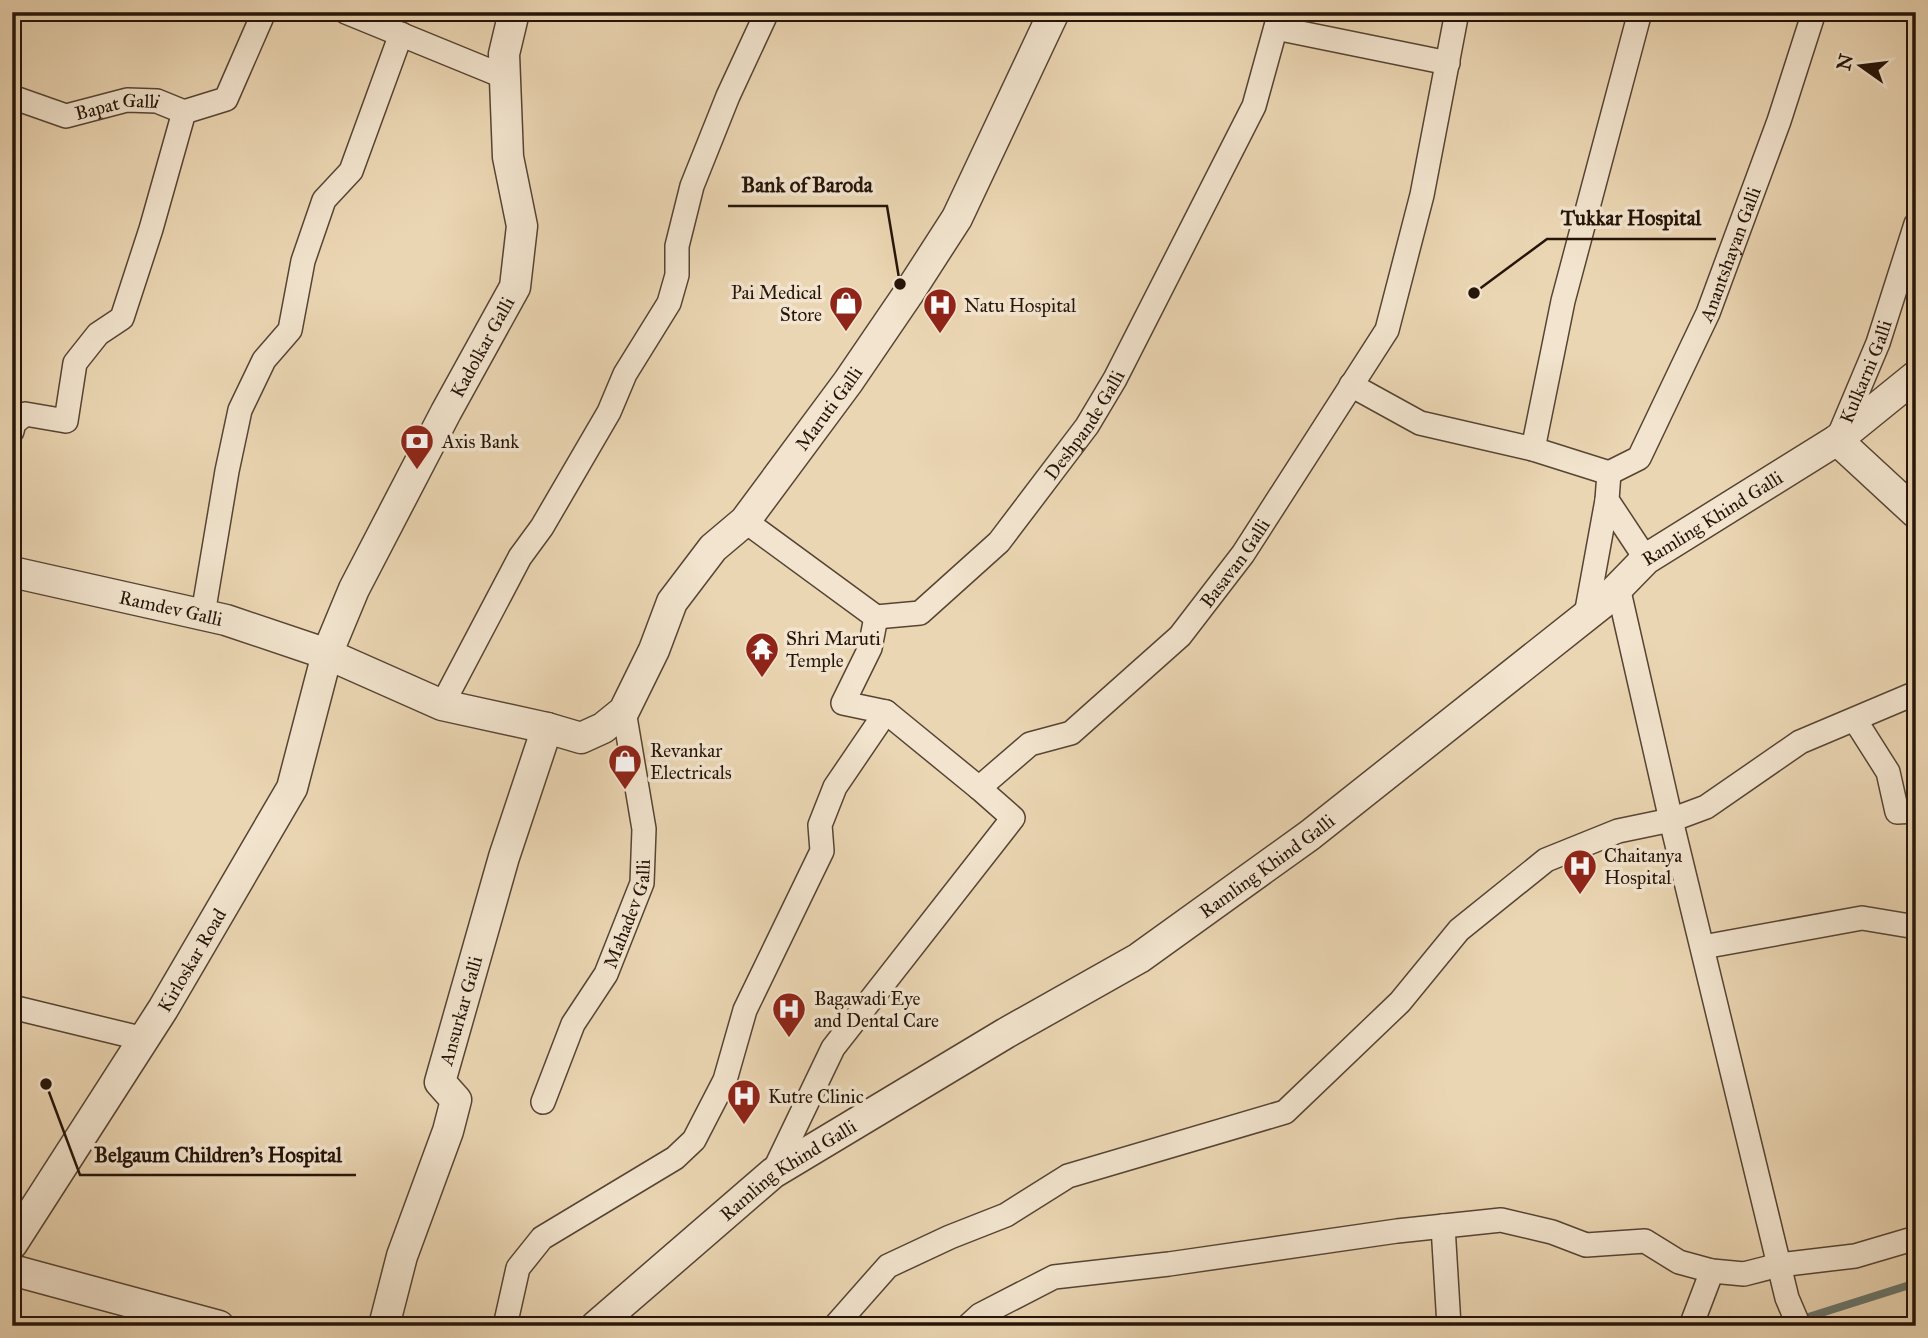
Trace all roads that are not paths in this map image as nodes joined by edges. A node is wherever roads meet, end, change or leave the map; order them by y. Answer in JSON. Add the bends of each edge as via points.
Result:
{"nodes":[{"id":1,"x":264,"y":12,"type":"edge"},
{"id":2,"x":346,"y":12,"type":"edge"},
{"id":3,"x":514,"y":12,"type":"edge"},
{"id":4,"x":767,"y":12,"type":"edge"},
{"id":5,"x":1054,"y":12,"type":"edge"},
{"id":6,"x":1457,"y":12,"type":"edge"},
{"id":7,"x":1640,"y":12,"type":"edge"},
{"id":8,"x":1814,"y":12,"type":"edge"},
{"id":9,"x":1278,"y":20,"type":"edge"},
{"id":10,"x":401,"y":34,"type":"junction"},
{"id":11,"x":1448,"y":63,"type":"junction"},
{"id":12,"x":505,"y":76,"type":"junction"},
{"id":13,"x":12,"y":97,"type":"edge"},
{"id":14,"x":184,"y":112,"type":"junction"},
{"id":15,"x":1916,"y":224,"type":"edge"},
{"id":16,"x":1916,"y":376,"type":"edge"},
{"id":17,"x":1352,"y":385,"type":"junction"},
{"id":18,"x":12,"y":430,"type":"edge"},
{"id":19,"x":1838,"y":440,"type":"junction"},
{"id":20,"x":1533,"y":449,"type":"junction"},
{"id":21,"x":1609,"y":473,"type":"junction"},
{"id":22,"x":1607,"y":499,"type":"junction"},
{"id":23,"x":1916,"y":513,"type":"edge"},
{"id":24,"x":745,"y":521,"type":"junction"},
{"id":25,"x":1646,"y":559,"type":"junction"},
{"id":26,"x":12,"y":572,"type":"edge"},
{"id":27,"x":1618,"y":587,"type":"junction"},
{"id":28,"x":203,"y":614,"type":"junction"},
{"id":29,"x":1586,"y":615,"type":"junction"},
{"id":30,"x":876,"y":617,"type":"junction"},
{"id":31,"x":327,"y":654,"type":"junction"},
{"id":32,"x":1916,"y":693,"type":"edge"},
{"id":33,"x":442,"y":705,"type":"junction"},
{"id":34,"x":625,"y":711,"type":"junction"},
{"id":35,"x":886,"y":712,"type":"junction"},
{"id":36,"x":1855,"y":720,"type":"junction"},
{"id":37,"x":547,"y":728,"type":"junction"},
{"id":38,"x":979,"y":788,"type":"junction"},
{"id":39,"x":1916,"y":811,"type":"edge"},
{"id":40,"x":1671,"y":820,"type":"junction"},
{"id":41,"x":1916,"y":927,"type":"edge"},
{"id":42,"x":1703,"y":947,"type":"junction"},
{"id":43,"x":12,"y":1007,"type":"edge"},
{"id":44,"x":144,"y":1039,"type":"junction"},
{"id":45,"x":543,"y":1102,"type":"dead end"},
{"id":46,"x":773,"y":1173,"type":"junction"},
{"id":47,"x":1443,"y":1226,"type":"junction"},
{"id":48,"x":1916,"y":1238,"type":"edge"},
{"id":49,"x":12,"y":1244,"type":"edge"},
{"id":50,"x":1779,"y":1265,"type":"junction"},
{"id":51,"x":12,"y":1270,"type":"edge"},
{"id":52,"x":1712,"y":1271,"type":"junction"},
{"id":53,"x":219,"y":1326,"type":"edge"},
{"id":54,"x":384,"y":1326,"type":"edge"},
{"id":55,"x":505,"y":1326,"type":"edge"},
{"id":56,"x":596,"y":1326,"type":"edge"},
{"id":57,"x":835,"y":1326,"type":"edge"},
{"id":58,"x":968,"y":1326,"type":"edge"},
{"id":59,"x":1449,"y":1326,"type":"edge"},
{"id":60,"x":1691,"y":1326,"type":"edge"},
{"id":61,"x":1798,"y":1326,"type":"edge"}],
"edges":[{"from":1,"to":14,"type":"street","via":[[226,99]]},
{"from":2,"to":10,"type":"street"},
{"from":3,"to":12,"type":"street","name":"Kadolkar Galli","via":[[504,54]]},
{"from":4,"to":33,"type":"street","via":[[692,186],[669,303],[542,527],[520,557]]},
{"from":5,"to":24,"type":"street","name":"Maruti Galli","via":[[957,218],[848,382]]},
{"from":6,"to":11,"type":"street","name":"Basavan Galli"},
{"from":7,"to":20,"type":"street","via":[[1563,301]]},
{"from":8,"to":21,"type":"street","name":"Anantshayan Galli","via":[[1708,313],[1639,458]]},
{"from":9,"to":11,"type":"street"},
{"from":9,"to":30,"type":"street","name":"Deshpande Galli","via":[[1254,106],[1087,426],[999,542],[920,613]]},
{"from":10,"to":12,"type":"street"},
{"from":10,"to":28,"type":"street","via":[[351,171],[324,200],[303,261],[290,330],[264,360],[240,410]]},
{"from":11,"to":17,"type":"street","name":"Basavan Galli","via":[[1422,195],[1387,330]]},
{"from":12,"to":31,"type":"street","name":"Kadolkar Galli","via":[[508,157],[522,226],[515,287],[354,589]]},
{"from":13,"to":14,"type":"street","name":"Bapat Galli","via":[[66,116],[127,100],[157,101]]},
{"from":14,"to":18,"type":"street","via":[[122,318],[98,334],[75,363],[66,421],[25,414]]},
{"from":15,"to":19,"type":"street","name":"Kulkarni Galli","via":[[1878,343]]},
{"from":16,"to":19,"type":"street","name":"Ramling Khind Galli"},
{"from":17,"to":20,"type":"street","via":[[1420,423]]},
{"from":17,"to":38,"type":"street","name":"Basavan Galli","via":[[1243,554],[1180,636],[1071,733],[1030,744]]},
{"from":19,"to":23,"type":"street"},
{"from":19,"to":25,"type":"street","name":"Ramling Khind Galli"},
{"from":20,"to":21,"type":"street"},
{"from":21,"to":22,"type":"street"},
{"from":22,"to":25,"type":"street"},
{"from":22,"to":29,"type":"street"},
{"from":24,"to":30,"type":"street"},
{"from":24,"to":34,"type":"street","name":"Maruti Galli","via":[[713,548],[672,602]]},
{"from":25,"to":27,"type":"street","name":"Ramling Khind Galli"},
{"from":26,"to":28,"type":"street","name":"Ramdev Galli"},
{"from":27,"to":29,"type":"street","name":"Ramling Khind Galli"},
{"from":27,"to":40,"type":"street"},
{"from":28,"to":31,"type":"street","name":"Ramdev Galli"},
{"from":29,"to":46,"type":"street","name":"Ramling Khind Galli","via":[[1310,835],[1139,958]]},
{"from":30,"to":35,"type":"street","via":[[870,649],[843,704]]},
{"from":31,"to":33,"type":"street","name":"Ramdev Galli"},
{"from":31,"to":44,"type":"street","name":"Kirloskar Road","via":[[292,788]]},
{"from":32,"to":36,"type":"street"},
{"from":33,"to":37,"type":"street","name":"Ramdev Galli"},
{"from":34,"to":37,"type":"street","via":[[581,738]]},
{"from":34,"to":45,"type":"street","name":"Mahadev Galli","via":[[644,828],[642,883],[606,974],[573,1024]]},
{"from":35,"to":38,"type":"street"},
{"from":35,"to":55,"type":"street","via":[[835,787],[820,825],[822,851],[745,1010],[725,1080],[694,1140],[676,1158],[542,1238],[518,1268]]},
{"from":36,"to":39,"type":"street","via":[[1888,772],[1897,813]]},
{"from":36,"to":40,"type":"street","via":[[1800,742],[1706,807]]},
{"from":37,"to":54,"type":"street","name":"Ansurkar Galli","via":[[504,857],[440,1082],[456,1100],[448,1131],[402,1256]]},
{"from":38,"to":46,"type":"street","via":[[1013,818],[833,1048]]},
{"from":40,"to":42,"type":"street"},
{"from":40,"to":57,"type":"street","via":[[1618,831],[1546,860],[1459,930],[1401,1002],[1285,1112],[1068,1176],[1006,1215],[888,1266]]},
{"from":41,"to":42,"type":"street","via":[[1862,918]]},
{"from":42,"to":50,"type":"street"},
{"from":43,"to":44,"type":"street"},
{"from":44,"to":49,"type":"street","name":"Kirloskar Road"},
{"from":46,"to":56,"type":"street","name":"Ramling Khind Galli"},
{"from":47,"to":52,"type":"street","via":[[1501,1220],[1586,1245],[1645,1241],[1679,1262]]},
{"from":47,"to":58,"type":"street","via":[[1054,1278],[979,1315]]},
{"from":47,"to":59,"type":"street"},
{"from":48,"to":50,"type":"street","via":[[1855,1256]]},
{"from":50,"to":52,"type":"street","via":[[1744,1274]]},
{"from":50,"to":61,"type":"street"},
{"from":51,"to":53,"type":"street"},
{"from":52,"to":60,"type":"street"}]}
